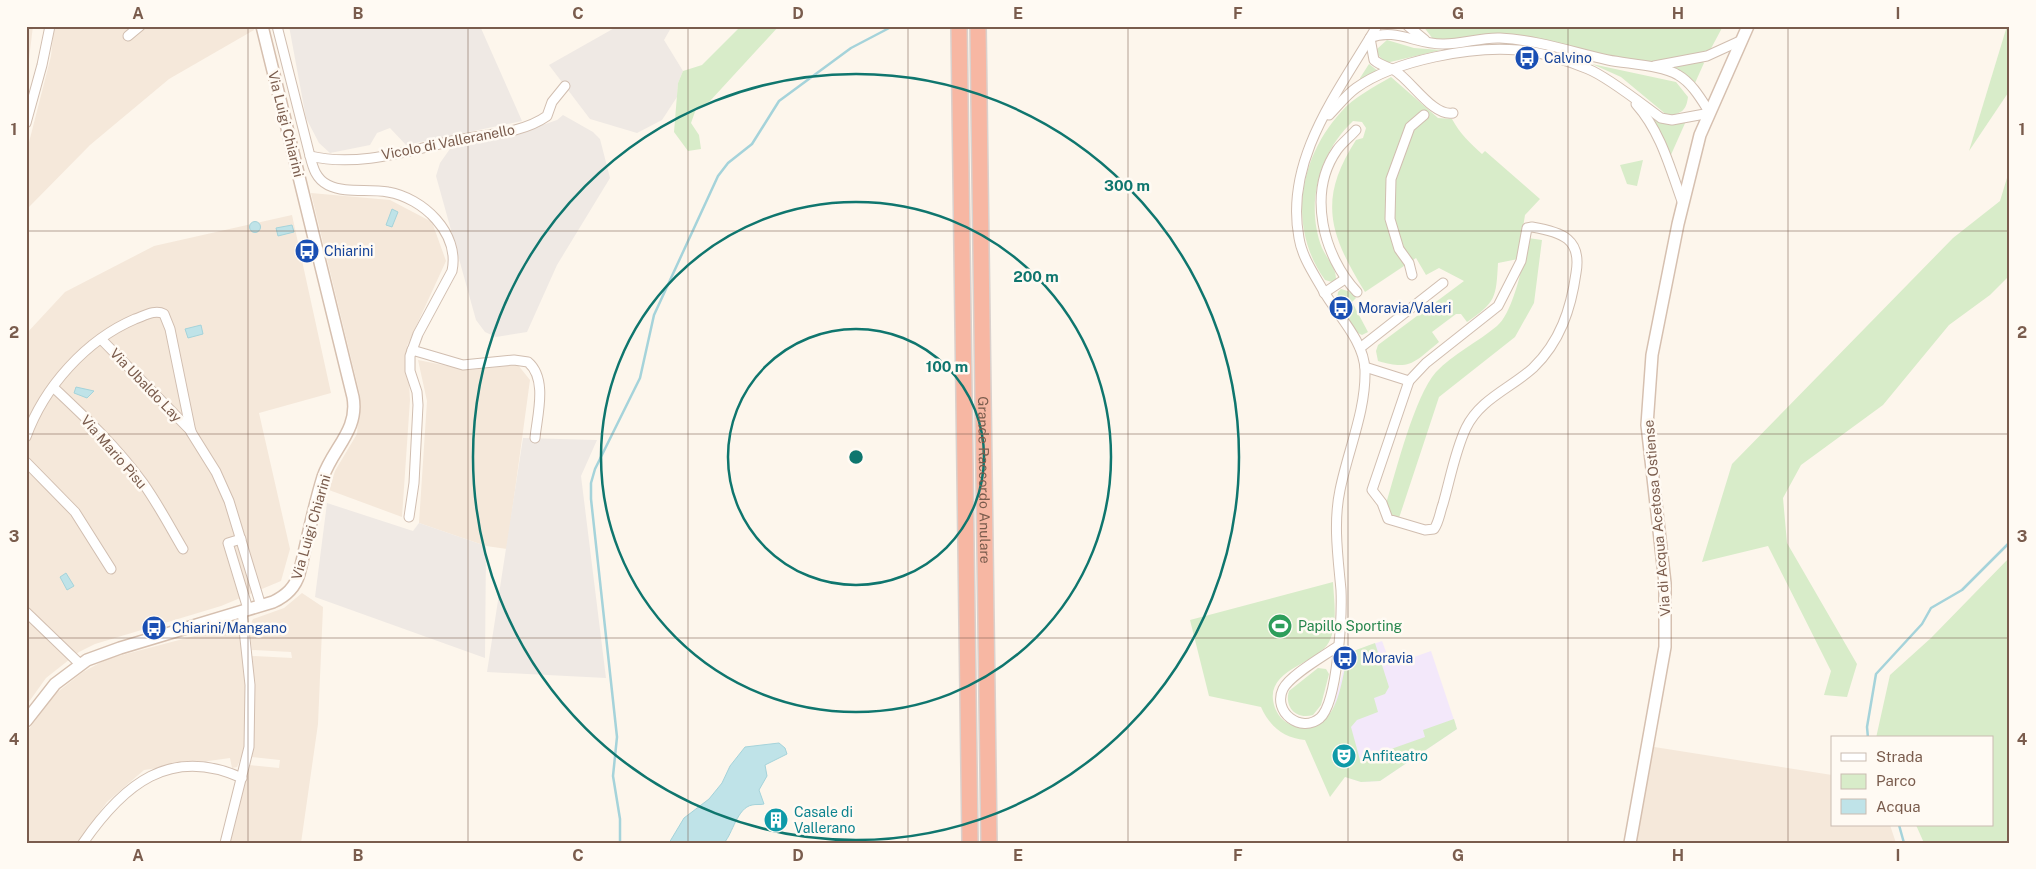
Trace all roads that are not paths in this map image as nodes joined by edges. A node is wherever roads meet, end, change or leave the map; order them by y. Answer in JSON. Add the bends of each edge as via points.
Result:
{"nodes":[{"id":1,"x":50,"y":26,"type":"edge"},
{"id":2,"x":140,"y":26,"type":"edge"},
{"id":3,"x":262,"y":26,"type":"edge"},
{"id":4,"x":278,"y":26,"type":"edge"},
{"id":5,"x":959,"y":26,"type":"edge"},
{"id":6,"x":978,"y":26,"type":"edge"},
{"id":7,"x":1377,"y":26,"type":"edge"},
{"id":8,"x":1408,"y":26,"type":"edge"},
{"id":9,"x":1748,"y":26,"type":"edge"},
{"id":10,"x":128,"y":36,"type":"dead end"},
{"id":11,"x":1370,"y":38,"type":"junction"},
{"id":12,"x":1742,"y":40,"type":"junction"},
{"id":13,"x":1429,"y":43,"type":"junction"},
{"id":14,"x":1652,"y":67,"type":"junction"},
{"id":15,"x":1394,"y":69,"type":"junction"},
{"id":16,"x":565,"y":86,"type":"dead end"},
{"id":17,"x":1625,"y":93,"type":"junction"},
{"id":18,"x":1453,"y":113,"type":"dead end"},
{"id":19,"x":1710,"y":113,"type":"junction"},
{"id":20,"x":1424,"y":115,"type":"dead end"},
{"id":21,"x":26,"y":123,"type":"edge"},
{"id":22,"x":1320,"y":124,"type":"junction"},
{"id":23,"x":1356,"y":130,"type":"dead end"},
{"id":24,"x":310,"y":156,"type":"junction"},
{"id":25,"x":1683,"y":204,"type":"junction"},
{"id":26,"x":1412,"y":275,"type":"dead end"},
{"id":27,"x":1345,"y":279,"type":"junction"},
{"id":28,"x":1443,"y":283,"type":"dead end"},
{"id":29,"x":1358,"y":292,"type":"dead end"},
{"id":30,"x":1324,"y":293,"type":"junction"},
{"id":31,"x":101,"y":339,"type":"junction"},
{"id":32,"x":1360,"y":348,"type":"junction"},
{"id":33,"x":412,"y":350,"type":"junction"},
{"id":34,"x":1365,"y":367,"type":"junction"},
{"id":35,"x":1409,"y":381,"type":"junction"},
{"id":36,"x":54,"y":387,"type":"junction"},
{"id":37,"x":191,"y":432,"type":"junction"},
{"id":38,"x":26,"y":437,"type":"edge"},
{"id":39,"x":535,"y":438,"type":"dead end"},
{"id":40,"x":26,"y":462,"type":"edge"},
{"id":41,"x":409,"y":517,"type":"dead end"},
{"id":42,"x":242,"y":539,"type":"junction"},
{"id":43,"x":183,"y":549,"type":"dead end"},
{"id":44,"x":110,"y":569,"type":"dead end"},
{"id":45,"x":262,"y":606,"type":"junction"},
{"id":46,"x":245,"y":610,"type":"junction"},
{"id":47,"x":26,"y":612,"type":"edge"},
{"id":48,"x":1338,"y":646,"type":"junction"},
{"id":49,"x":80,"y":664,"type":"junction"},
{"id":50,"x":26,"y":721,"type":"edge"},
{"id":51,"x":242,"y":778,"type":"junction"},
{"id":52,"x":83,"y":843,"type":"edge"},
{"id":53,"x":225,"y":843,"type":"edge"},
{"id":54,"x":970,"y":843,"type":"edge"},
{"id":55,"x":989,"y":843,"type":"edge"},
{"id":56,"x":1630,"y":843,"type":"edge"}],
"edges":[{"from":1,"to":21,"type":"street"},
{"from":2,"to":10,"type":"street"},
{"from":3,"to":45,"type":"street","name":"Via Luigi Chiarini","via":[[354,408],[349,432],[324,476],[298,579],[286,595]]},
{"from":4,"to":24,"type":"street"},
{"from":5,"to":54,"type":"highway","name":"Grande Raccordo Anulare"},
{"from":6,"to":55,"type":"highway","name":"Grande Raccordo Anulare"},
{"from":7,"to":11,"type":"street"},
{"from":8,"to":13,"type":"street"},
{"from":9,"to":12,"type":"street","name":"Via di Acqua Acetosa Ostiense"},
{"from":11,"to":13,"type":"street","via":[[1383,32]]},
{"from":11,"to":15,"type":"street","via":[[1374,60]]},
{"from":11,"to":22,"type":"street"},
{"from":12,"to":14,"type":"street","via":[[1707,56]]},
{"from":12,"to":19,"type":"street","name":"Via di Acqua Acetosa Ostiense"},
{"from":13,"to":14,"type":"street","via":[[1498,38],[1537,41],[1593,57]]},
{"from":14,"to":19,"type":"street","via":[[1678,74],[1693,88]]},
{"from":15,"to":17,"type":"street","via":[[1421,60],[1485,50],[1518,50],[1547,55],[1590,69]]},
{"from":15,"to":18,"type":"street","via":[[1439,112]]},
{"from":15,"to":22,"type":"street","via":[[1356,88]]},
{"from":16,"to":24,"type":"street","name":"Vicolo di Valleranello","via":[[552,102],[548,116],[513,130],[366,158],[332,160]]},
{"from":17,"to":19,"type":"street","via":[[1661,118],[1672,120]]},
{"from":17,"to":25,"type":"street","via":[[1650,120]]},
{"from":19,"to":25,"type":"street","name":"Via di Acqua Acetosa Ostiense","via":[[1700,135]]},
{"from":20,"to":26,"type":"street","via":[[1410,127],[1391,179],[1390,219]]},
{"from":22,"to":30,"type":"street","via":[[1299,177],[1296,208],[1299,240]]},
{"from":23,"to":27,"type":"street","via":[[1336,150],[1322,185],[1321,219],[1327,242]]},
{"from":24,"to":33,"type":"street","via":[[316,174],[327,184],[343,189],[400,195],[432,215],[443,227],[453,269]]},
{"from":25,"to":56,"type":"street","name":"Via di Acqua Acetosa Ostiense","via":[[1652,356],[1647,410],[1650,463],[1665,583],[1666,647]]},
{"from":27,"to":29,"type":"street"},
{"from":27,"to":30,"type":"street"},
{"from":28,"to":32,"type":"street"},
{"from":30,"to":32,"type":"street"},
{"from":31,"to":36,"type":"street","via":[[78,358]]},
{"from":31,"to":37,"type":"street","name":"Via Ubaldo Lay"},
{"from":31,"to":37,"type":"street","via":[[142,316],[158,312],[166,316]]},
{"from":32,"to":34,"type":"street"},
{"from":33,"to":39,"type":"street","via":[[463,365],[514,360],[528,362],[535,369],[539,385]]},
{"from":33,"to":41,"type":"street","via":[[410,369],[418,405]]},
{"from":34,"to":35,"type":"street"},
{"from":34,"to":48,"type":"street","via":[[1362,406],[1344,471],[1337,512],[1342,620]]},
{"from":35,"to":35,"type":"street","via":[[1426,363],[1498,306],[1521,261],[1527,228],[1553,231],[1575,247],[1579,257],[1573,296],[1564,324],[1552,346],[1533,368],[1477,410],[1466,428],[1435,527],[1431,530],[1388,519],[1372,490]]},
{"from":36,"to":38,"type":"street"},
{"from":36,"to":43,"type":"street","name":"Via Mario Pisu","via":[[134,472],[158,505]]},
{"from":37,"to":42,"type":"street","via":[[223,486]]},
{"from":40,"to":44,"type":"street","via":[[80,519]]},
{"from":42,"to":45,"type":"street"},
{"from":42,"to":46,"type":"street","via":[[228,543]]},
{"from":45,"to":46,"type":"street","name":"Via Luigi Chiarini"},
{"from":46,"to":49,"type":"street","name":"Via Luigi Chiarini","via":[[120,648]]},
{"from":46,"to":51,"type":"street","via":[[250,707],[248,754]]},
{"from":47,"to":49,"type":"street"},
{"from":48,"to":48,"type":"street","via":[[1289,681],[1283,689],[1282,709],[1292,721],[1313,722],[1325,711],[1335,675]]},
{"from":49,"to":50,"type":"street","name":"Via Luigi Chiarini","via":[[55,684]]},
{"from":51,"to":52,"type":"street","via":[[206,767],[176,769],[149,776],[126,791]]},
{"from":51,"to":53,"type":"street"}]}
